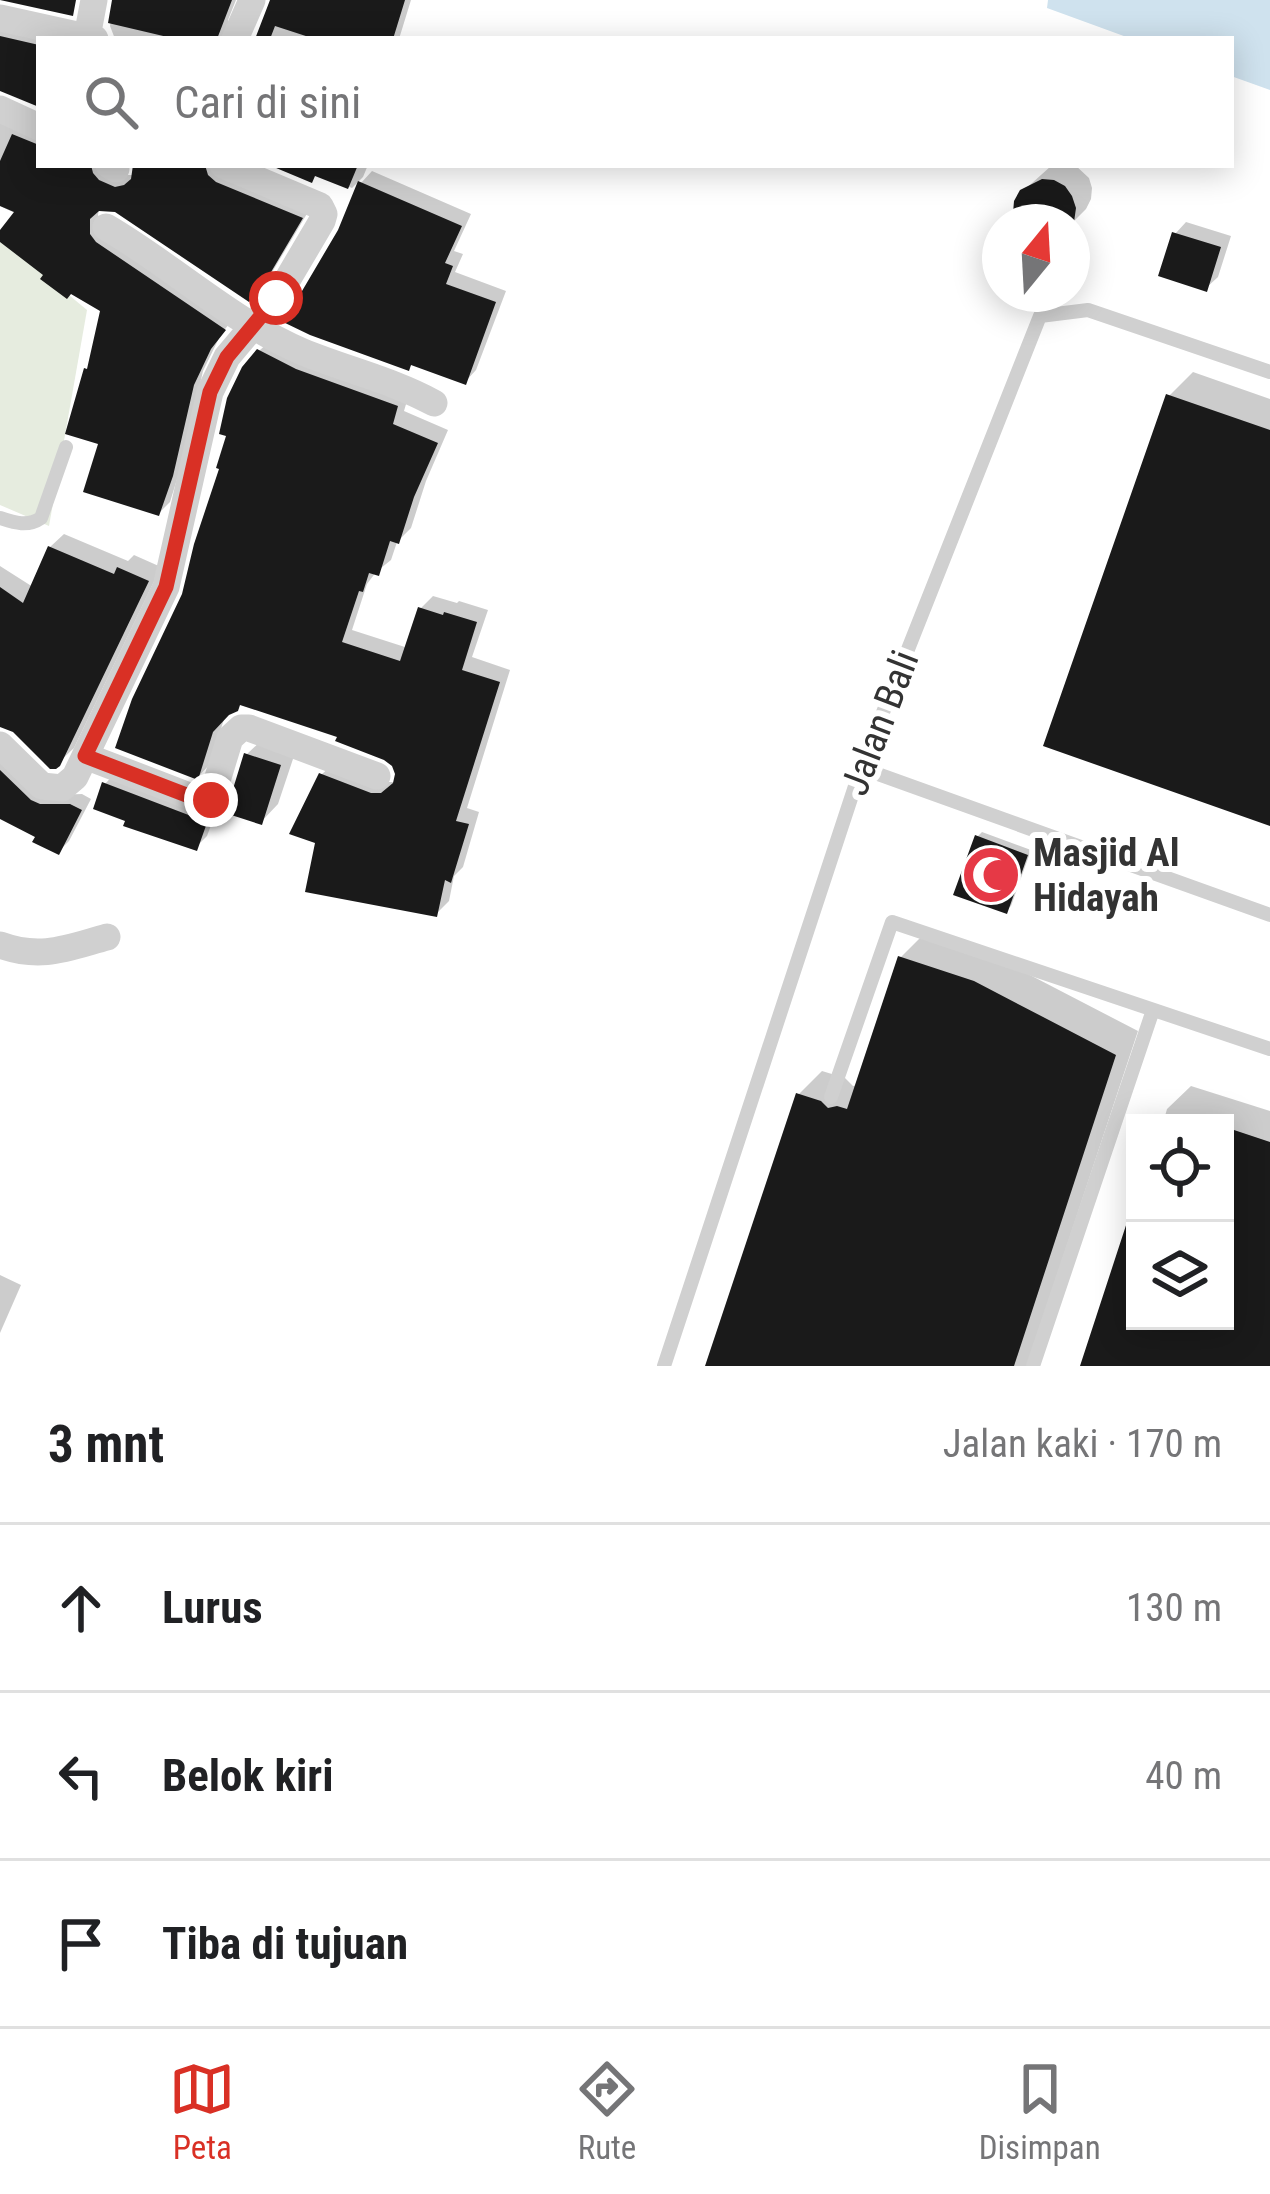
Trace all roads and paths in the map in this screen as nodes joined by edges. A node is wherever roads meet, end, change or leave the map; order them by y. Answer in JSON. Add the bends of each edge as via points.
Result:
{"nodes":[{"id":1,"x":94,"y":0,"type":"edge"},
{"id":2,"x":252,"y":0,"type":"edge"},
{"id":3,"x":0,"y":18,"type":"edge"},
{"id":4,"x":82,"y":36,"type":"edge"},
{"id":5,"x":91,"y":36,"type":"edge"},
{"id":6,"x":236,"y":36,"type":"edge"},
{"id":7,"x":0,"y":109,"type":"edge"},
{"id":8,"x":36,"y":126,"type":"edge"},
{"id":9,"x":230,"y":168,"type":"edge"},
{"id":10,"x":106,"y":227,"type":"dead end"},
{"id":11,"x":254,"y":325,"type":"junction"},
{"id":12,"x":1270,"y":372,"type":"edge"},
{"id":13,"x":434,"y":403,"type":"dead end"},
{"id":14,"x":66,"y":447,"type":"dead end"},
{"id":15,"x":0,"y":518,"type":"edge"},
{"id":16,"x":0,"y":745,"type":"edge"},
{"id":17,"x":85,"y":756,"type":"junction"},
{"id":18,"x":861,"y":768,"type":"junction"},
{"id":19,"x":377,"y":776,"type":"dead end"},
{"id":20,"x":1270,"y":915,"type":"edge"},
{"id":21,"x":107,"y":937,"type":"dead end"},
{"id":22,"x":0,"y":945,"type":"edge"},
{"id":23,"x":1153,"y":1010,"type":"junction"},
{"id":24,"x":1270,"y":1049,"type":"edge"},
{"id":25,"x":831,"y":1097,"type":"dead end"},
{"id":26,"x":664,"y":1366,"type":"edge"},
{"id":27,"x":1034,"y":1366,"type":"edge"}],
"edges":[{"from":1,"to":5,"type":"street"},
{"from":2,"to":6,"type":"street"},
{"from":3,"to":4,"type":"street"},
{"from":7,"to":8,"type":"street"},
{"from":9,"to":11,"type":"street","via":[[324,214]]},
{"from":10,"to":11,"type":"street"},
{"from":11,"to":13,"type":"street"},
{"from":11,"to":17,"type":"street","via":[[210,392],[166,587]]},
{"from":12,"to":18,"type":"lane","name":"Jalan Bali","via":[[1088,310],[1040,316]]},
{"from":14,"to":15,"type":"lane","via":[[41,518]]},
{"from":16,"to":17,"type":"street","via":[[51,788],[72,780]]},
{"from":17,"to":19,"type":"street","via":[[205,802],[230,738],[249,728]]},
{"from":18,"to":20,"type":"lane"},
{"from":18,"to":26,"type":"lane","name":"Jalan Bali"},
{"from":21,"to":22,"type":"street","via":[[49,953]]},
{"from":23,"to":24,"type":"lane"},
{"from":23,"to":25,"type":"lane","via":[[892,922]]},
{"from":23,"to":27,"type":"lane"}]}
